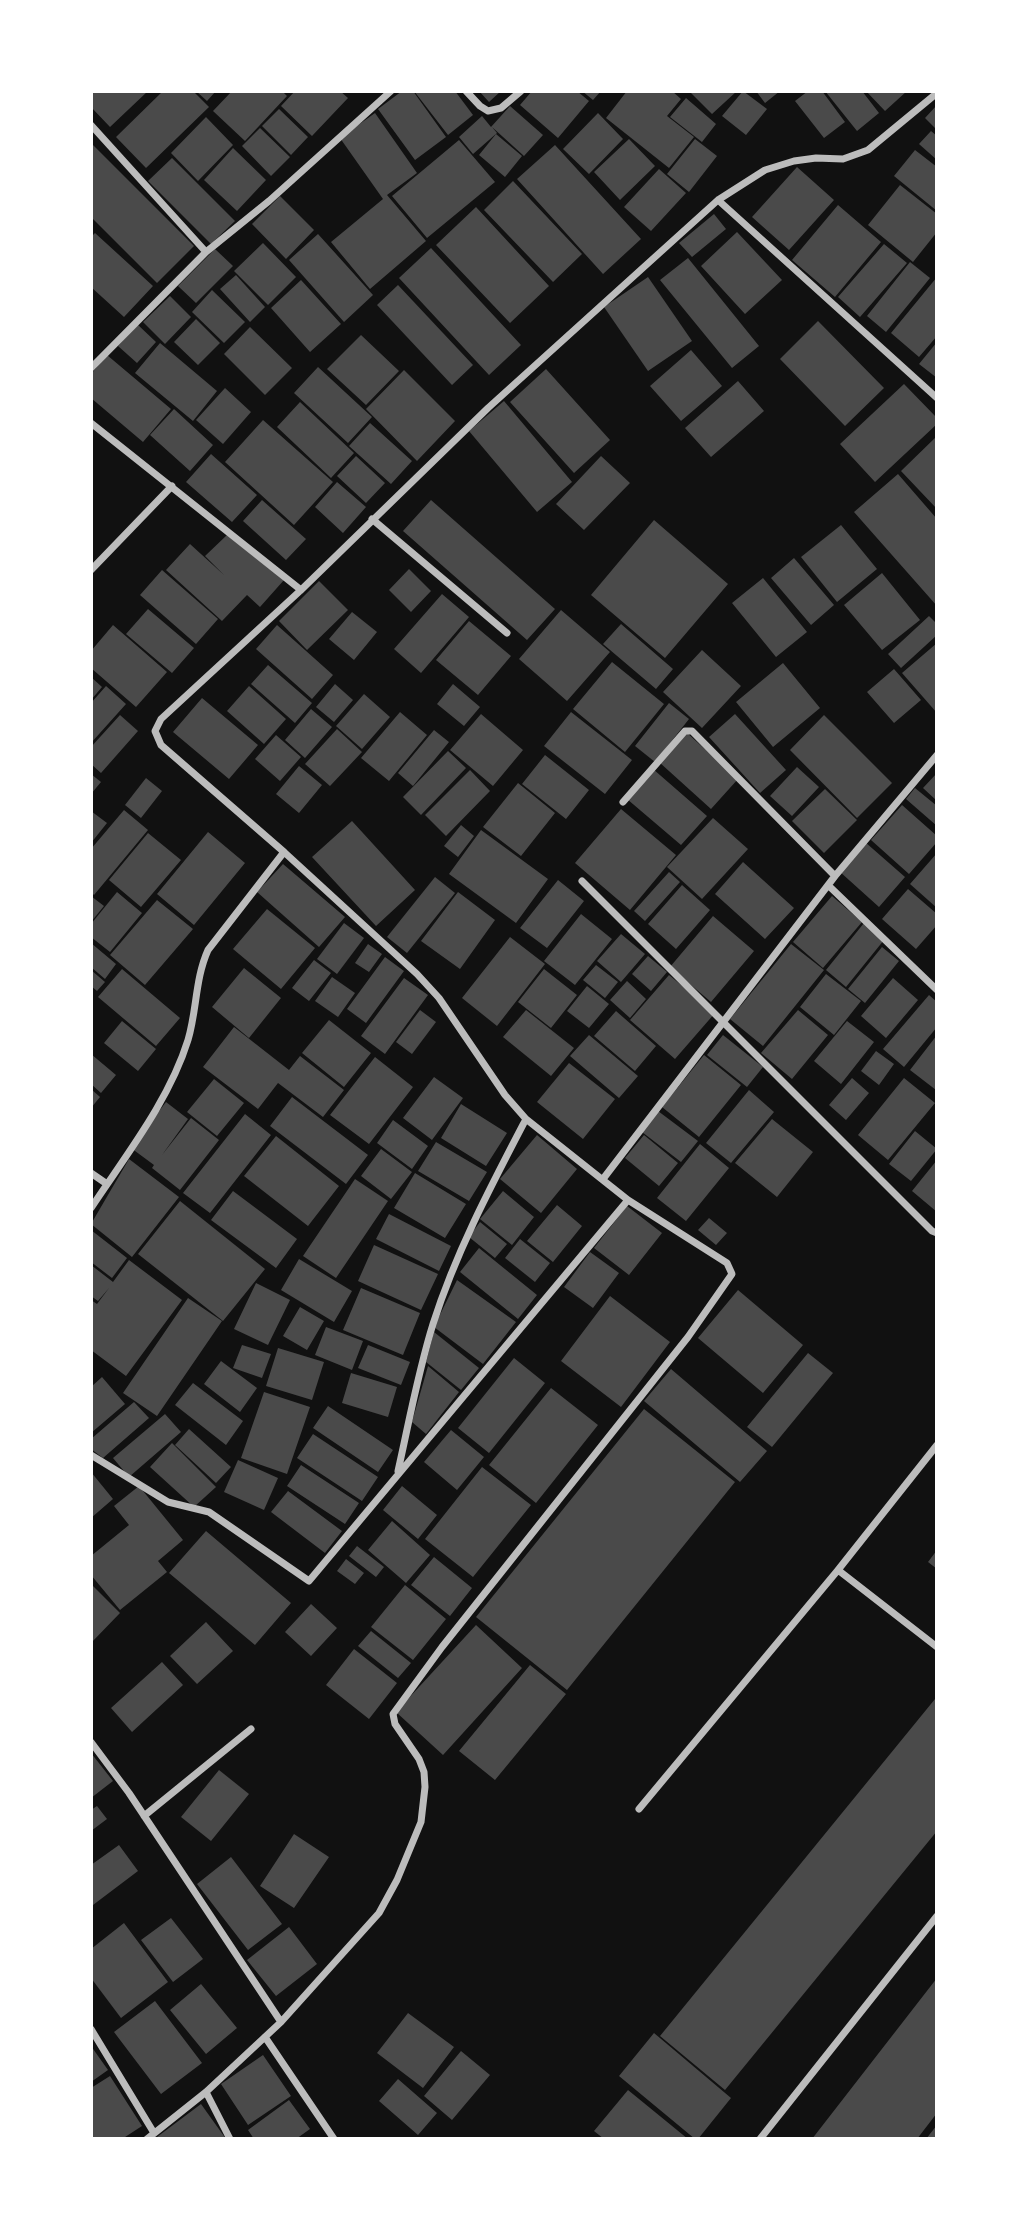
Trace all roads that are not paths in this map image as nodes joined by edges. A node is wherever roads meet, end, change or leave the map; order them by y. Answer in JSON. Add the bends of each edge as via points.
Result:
{"nodes":[{"id":1,"x":391,"y":91,"type":"edge"},
{"id":2,"x":466,"y":91,"type":"edge"},
{"id":3,"x":520,"y":91,"type":"edge"},
{"id":4,"x":937,"y":93,"type":"edge"},
{"id":5,"x":91,"y":125,"type":"edge"},
{"id":6,"x":718,"y":200,"type":"junction"},
{"id":7,"x":206,"y":252,"type":"junction"},
{"id":8,"x":91,"y":368,"type":"edge"},
{"id":9,"x":937,"y":398,"type":"edge"},
{"id":10,"x":91,"y":423,"type":"edge"},
{"id":11,"x":172,"y":486,"type":"junction"},
{"id":12,"x":372,"y":519,"type":"junction"},
{"id":13,"x":91,"y":570,"type":"edge"},
{"id":14,"x":301,"y":590,"type":"junction"},
{"id":15,"x":507,"y":633,"type":"dead end"},
{"id":16,"x":937,"y":755,"type":"edge"},
{"id":17,"x":623,"y":802,"type":"dead end"},
{"id":18,"x":284,"y":852,"type":"junction"},
{"id":19,"x":835,"y":876,"type":"junction"},
{"id":20,"x":582,"y":881,"type":"dead end"},
{"id":21,"x":828,"y":886,"type":"junction"},
{"id":22,"x":937,"y":990,"type":"edge"},
{"id":23,"x":723,"y":1020,"type":"junction"},
{"id":24,"x":526,"y":1119,"type":"junction"},
{"id":25,"x":91,"y":1173,"type":"edge"},
{"id":26,"x":603,"y":1179,"type":"junction"},
{"id":27,"x":107,"y":1184,"type":"junction"},
{"id":28,"x":628,"y":1200,"type":"junction"},
{"id":29,"x":91,"y":1208,"type":"edge"},
{"id":30,"x":937,"y":1234,"type":"edge"},
{"id":31,"x":937,"y":1445,"type":"edge"},
{"id":32,"x":91,"y":1455,"type":"edge"},
{"id":33,"x":398,"y":1474,"type":"junction"},
{"id":34,"x":838,"y":1570,"type":"junction"},
{"id":35,"x":937,"y":1647,"type":"edge"},
{"id":36,"x":251,"y":1728,"type":"dead end"},
{"id":37,"x":91,"y":1742,"type":"edge"},
{"id":38,"x":639,"y":1809,"type":"dead end"},
{"id":39,"x":144,"y":1816,"type":"junction"},
{"id":40,"x":937,"y":1916,"type":"edge"},
{"id":41,"x":281,"y":2022,"type":"junction"},
{"id":42,"x":91,"y":2029,"type":"edge"},
{"id":43,"x":265,"y":2037,"type":"junction"},
{"id":44,"x":206,"y":2092,"type":"junction"},
{"id":45,"x":154,"y":2133,"type":"junction"},
{"id":46,"x":147,"y":2139,"type":"edge"},
{"id":47,"x":230,"y":2139,"type":"edge"},
{"id":48,"x":334,"y":2139,"type":"edge"},
{"id":49,"x":760,"y":2139,"type":"edge"}],
"edges":[{"from":1,"to":7,"type":"street"},
{"from":2,"to":3,"type":"street","via":[[488,111]]},
{"from":4,"to":6,"type":"street","via":[[869,150],[843,159],[794,161],[765,170]]},
{"from":5,"to":7,"type":"street"},
{"from":6,"to":9,"type":"street"},
{"from":6,"to":12,"type":"street"},
{"from":7,"to":8,"type":"street"},
{"from":10,"to":11,"type":"street"},
{"from":11,"to":13,"type":"street"},
{"from":11,"to":14,"type":"street"},
{"from":12,"to":14,"type":"street"},
{"from":12,"to":15,"type":"street"},
{"from":14,"to":18,"type":"street","via":[[161,719],[155,731],[162,745]]},
{"from":16,"to":19,"type":"street"},
{"from":17,"to":19,"type":"street","via":[[685,731],[692,731]]},
{"from":18,"to":24,"type":"street","via":[[439,998]]},
{"from":18,"to":27,"type":"street","via":[[208,950],[200,968],[188,1039],[168,1089]]},
{"from":19,"to":21,"type":"street"},
{"from":20,"to":23,"type":"street"},
{"from":21,"to":22,"type":"street"},
{"from":21,"to":23,"type":"street"},
{"from":23,"to":26,"type":"street"},
{"from":23,"to":30,"type":"street"},
{"from":24,"to":26,"type":"street"},
{"from":24,"to":33,"type":"street","via":[[470,1226],[447,1284],[432,1326]]},
{"from":25,"to":27,"type":"street"},
{"from":26,"to":28,"type":"street"},
{"from":27,"to":29,"type":"street"},
{"from":28,"to":33,"type":"street"},
{"from":28,"to":41,"type":"street","via":[[727,1263],[732,1274],[688,1337],[393,1714],[424,1772],[421,1822],[379,1913]]},
{"from":31,"to":34,"type":"street"},
{"from":32,"to":33,"type":"street","via":[[168,1502],[209,1512],[309,1581]]},
{"from":34,"to":35,"type":"street"},
{"from":34,"to":38,"type":"street"},
{"from":36,"to":39,"type":"street"},
{"from":37,"to":39,"type":"street"},
{"from":39,"to":41,"type":"street"},
{"from":40,"to":49,"type":"street"},
{"from":41,"to":43,"type":"street"},
{"from":42,"to":45,"type":"street"},
{"from":43,"to":44,"type":"street"},
{"from":43,"to":48,"type":"street"},
{"from":44,"to":45,"type":"street"},
{"from":44,"to":47,"type":"street"},
{"from":45,"to":46,"type":"street"}]}
